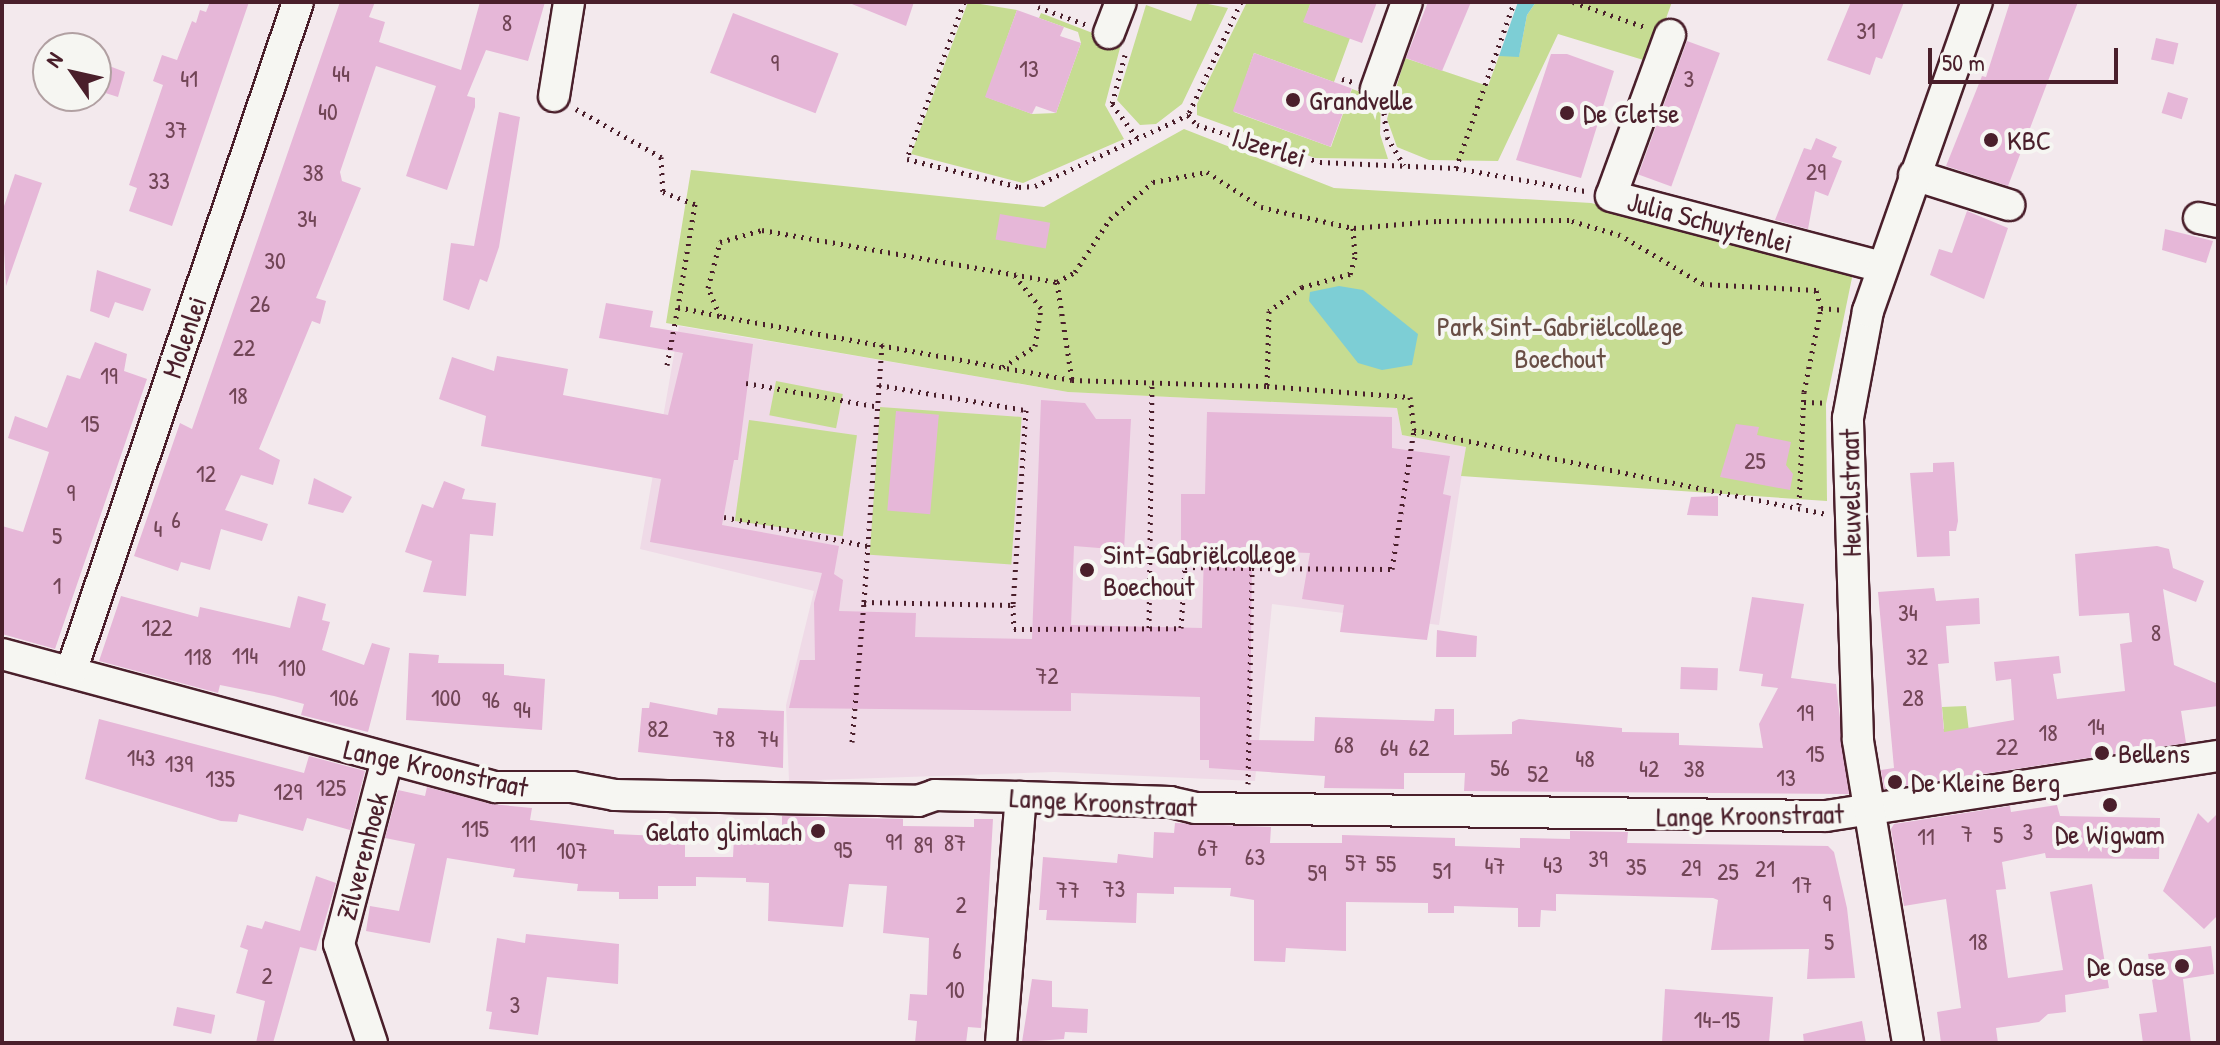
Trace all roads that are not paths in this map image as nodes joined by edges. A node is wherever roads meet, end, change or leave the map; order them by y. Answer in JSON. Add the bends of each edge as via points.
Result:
{"nodes":[{"id":1,"x":298,"y":2,"type":"edge"},
{"id":2,"x":569,"y":2,"type":"edge"},
{"id":3,"x":1121,"y":2,"type":"edge"},
{"id":4,"x":1407,"y":2,"type":"edge"},
{"id":5,"x":1977,"y":2,"type":"edge"},
{"id":6,"x":1109,"y":33,"type":"road end"},
{"id":7,"x":1670,"y":35,"type":"dead end"},
{"id":8,"x":1376,"y":89,"type":"dead end"},
{"id":9,"x":554,"y":96,"type":"road end"},
{"id":10,"x":1914,"y":175,"type":"junction"},
{"id":11,"x":2009,"y":205,"type":"dead end"},
{"id":12,"x":1882,"y":267,"type":"junction"},
{"id":13,"x":2,"y":654,"type":"edge"},
{"id":14,"x":71,"y":672,"type":"junction"},
{"id":15,"x":2218,"y":756,"type":"edge"},
{"id":16,"x":387,"y":760,"type":"junction"},
{"id":17,"x":1021,"y":797,"type":"junction"},
{"id":18,"x":1867,"y":813,"type":"junction"},
{"id":19,"x":372,"y":1043,"type":"edge"},
{"id":20,"x":1001,"y":1043,"type":"edge"},
{"id":21,"x":1908,"y":1043,"type":"edge"}],
"edges":[{"from":1,"to":14,"type":"street","name":"Molenlei"},
{"from":2,"to":9,"type":"street"},
{"from":3,"to":6,"type":"street"},
{"from":4,"to":8,"type":"street"},
{"from":5,"to":10,"type":"street","name":"Heuvelstraat"},
{"from":7,"to":12,"type":"street","name":"Julia Schuytenlei","via":[[1622,190],[1745,231]]},
{"from":10,"to":11,"type":"street"},
{"from":10,"to":12,"type":"street","name":"Heuvelstraat"},
{"from":12,"to":18,"type":"street","name":"Heuvelstraat","via":[[1851,381],[1853,670]]},
{"from":13,"to":14,"type":"street","name":"Lange Kroonstraat"},
{"from":14,"to":16,"type":"street","name":"Lange Kroonstraat"},
{"from":15,"to":18,"type":"street","name":"Lange Kroonstraat"},
{"from":16,"to":17,"type":"street","name":"Lange Kroonstraat","via":[[495,787],[572,787],[615,795],[918,801],[935,795]]},
{"from":16,"to":19,"type":"street","name":"Zilverenhoek","via":[[339,944]]},
{"from":17,"to":18,"type":"street","name":"Lange Kroonstraat","via":[[1248,809],[1640,816]]},
{"from":17,"to":20,"type":"street"},
{"from":18,"to":21,"type":"street","name":"Heuvelstraat"}]}
